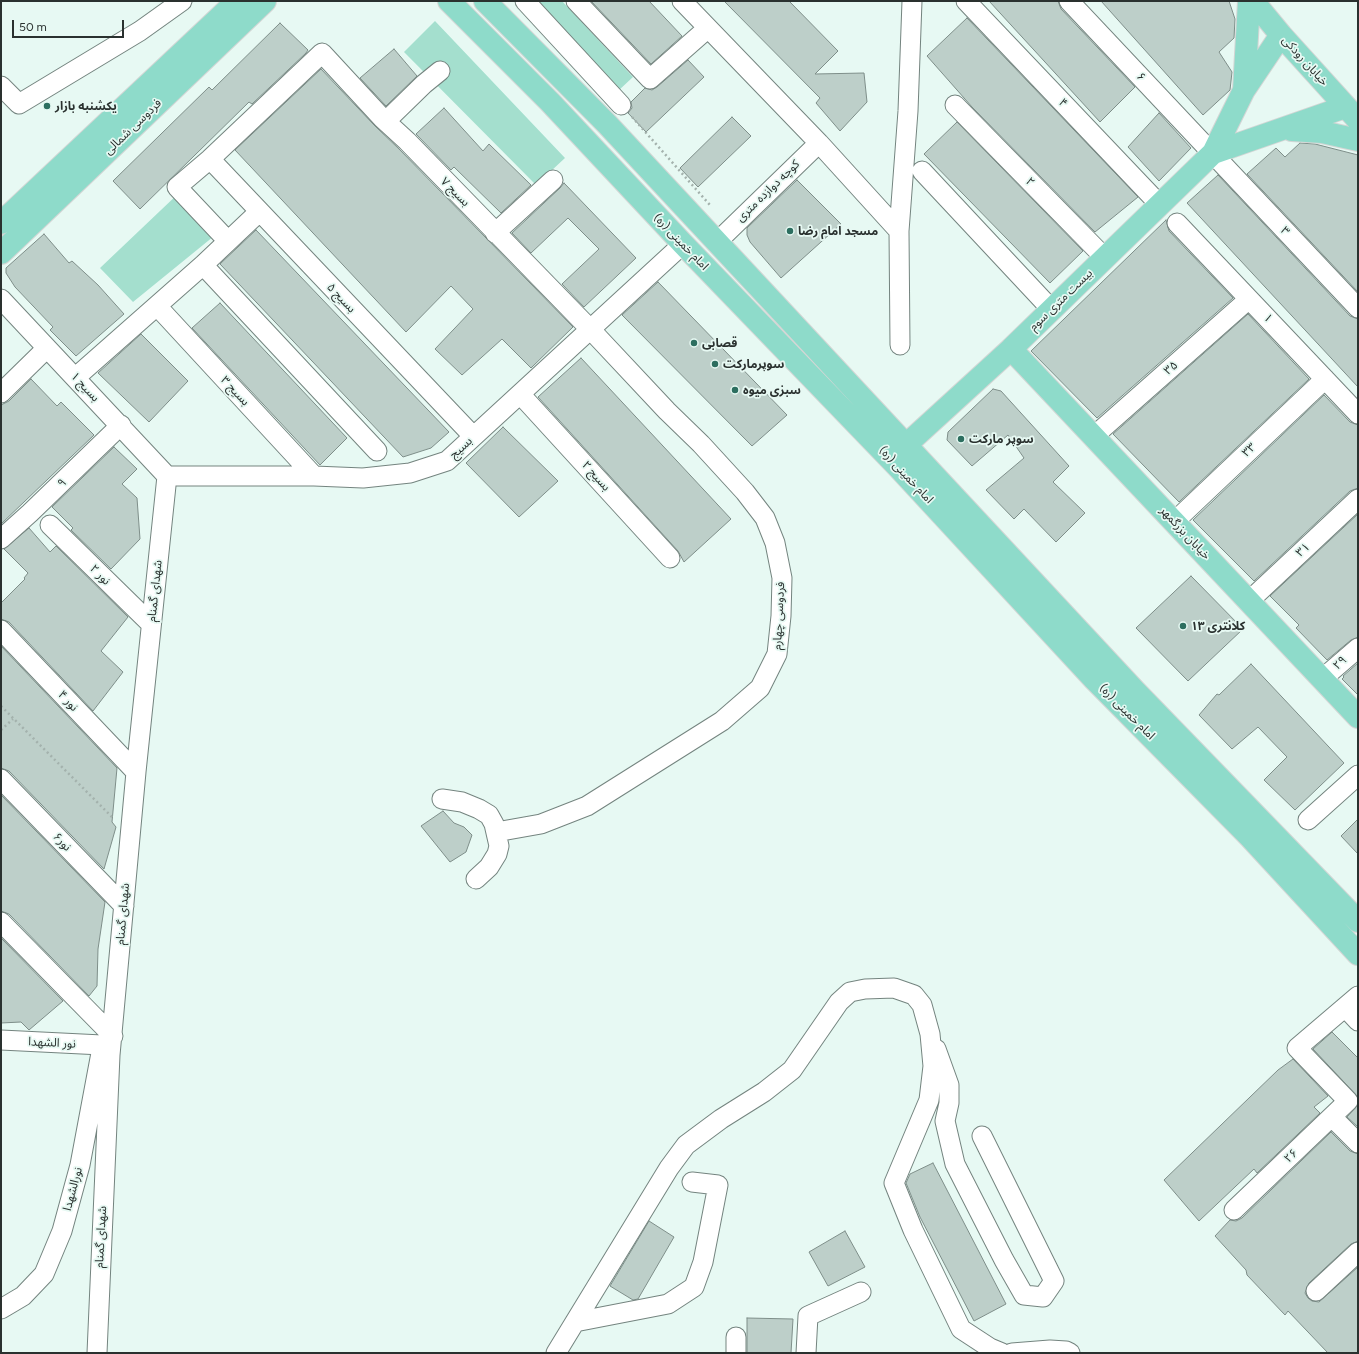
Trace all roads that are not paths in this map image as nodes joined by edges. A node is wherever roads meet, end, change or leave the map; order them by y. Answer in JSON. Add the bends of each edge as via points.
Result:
{"nodes":[{"id":1,"x":182,"y":1,"type":"edge"},
{"id":2,"x":237,"y":1,"type":"edge"},
{"id":3,"x":265,"y":1,"type":"edge"},
{"id":4,"x":449,"y":1,"type":"edge"},
{"id":5,"x":485,"y":1,"type":"edge"},
{"id":6,"x":525,"y":1,"type":"edge"},
{"id":7,"x":576,"y":1,"type":"edge"},
{"id":8,"x":682,"y":1,"type":"edge"},
{"id":9,"x":912,"y":1,"type":"edge"},
{"id":10,"x":966,"y":1,"type":"edge"},
{"id":11,"x":1069,"y":1,"type":"edge"},
{"id":12,"x":1249,"y":1,"type":"edge"},
{"id":13,"x":1253,"y":1,"type":"edge"},
{"id":14,"x":708,"y":28,"type":"junction"},
{"id":15,"x":1281,"y":35,"type":"junction"},
{"id":16,"x":440,"y":71,"type":"dead end"},
{"id":17,"x":1,"y":86,"type":"edge"},
{"id":18,"x":1244,"y":90,"type":"junction"},
{"id":19,"x":621,"y":105,"type":"road end"},
{"id":20,"x":955,"y":105,"type":"dead end"},
{"id":21,"x":1352,"y":114,"type":"edge"},
{"id":22,"x":386,"y":121,"type":"junction"},
{"id":23,"x":1282,"y":130,"type":"junction"},
{"id":24,"x":1358,"y":140,"type":"edge"},
{"id":25,"x":819,"y":143,"type":"junction"},
{"id":26,"x":1213,"y":153,"type":"junction"},
{"id":27,"x":210,"y":159,"type":"junction"},
{"id":28,"x":922,"y":171,"type":"dead end"},
{"id":29,"x":553,"y":180,"type":"dead end"},
{"id":30,"x":1160,"y":205,"type":"junction"},
{"id":31,"x":259,"y":212,"type":"junction"},
{"id":32,"x":1,"y":223,"type":"edge"},
{"id":33,"x":1177,"y":223,"type":"dead end"},
{"id":34,"x":899,"y":231,"type":"junction"},
{"id":35,"x":495,"y":232,"type":"junction"},
{"id":36,"x":724,"y":234,"type":"junction"},
{"id":37,"x":227,"y":240,"type":"junction"},
{"id":38,"x":683,"y":244,"type":"junction"},
{"id":39,"x":1,"y":253,"type":"edge"},
{"id":40,"x":1105,"y":258,"type":"junction"},
{"id":41,"x":203,"y":265,"type":"junction"},
{"id":42,"x":1,"y":299,"type":"edge"},
{"id":43,"x":1249,"y":299,"type":"junction"},
{"id":44,"x":157,"y":306,"type":"junction"},
{"id":45,"x":1358,"y":308,"type":"edge"},
{"id":46,"x":1052,"y":310,"type":"junction"},
{"id":47,"x":591,"y":330,"type":"junction"},
{"id":48,"x":900,"y":345,"type":"dead end"},
{"id":49,"x":47,"y":348,"type":"junction"},
{"id":50,"x":1011,"y":349,"type":"junction"},
{"id":51,"x":76,"y":377,"type":"junction"},
{"id":52,"x":1324,"y":378,"type":"junction"},
{"id":53,"x":1,"y":393,"type":"edge"},
{"id":54,"x":521,"y":395,"type":"junction"},
{"id":55,"x":1358,"y":414,"type":"edge"},
{"id":56,"x":121,"y":425,"type":"junction"},
{"id":57,"x":473,"y":436,"type":"junction"},
{"id":58,"x":1094,"y":436,"type":"junction"},
{"id":59,"x":907,"y":444,"type":"junction"},
{"id":60,"x":377,"y":451,"type":"dead end"},
{"id":61,"x":167,"y":476,"type":"junction"},
{"id":62,"x":314,"y":476,"type":"junction"},
{"id":63,"x":1358,"y":499,"type":"edge"},
{"id":64,"x":1174,"y":522,"type":"junction"},
{"id":65,"x":50,"y":525,"type":"dead end"},
{"id":66,"x":1,"y":539,"type":"edge"},
{"id":67,"x":670,"y":558,"type":"dead end"},
{"id":68,"x":1248,"y":601,"type":"junction"},
{"id":69,"x":151,"y":624,"type":"junction"},
{"id":70,"x":1,"y":630,"type":"edge"},
{"id":71,"x":1358,"y":648,"type":"edge"},
{"id":72,"x":1322,"y":679,"type":"junction"},
{"id":73,"x":1358,"y":717,"type":"edge"},
{"id":74,"x":136,"y":772,"type":"junction"},
{"id":75,"x":1358,"y":775,"type":"edge"},
{"id":76,"x":1,"y":779,"type":"edge"},
{"id":77,"x":442,"y":799,"type":"dead end"},
{"id":78,"x":1308,"y":820,"type":"dead end"},
{"id":79,"x":496,"y":832,"type":"junction"},
{"id":80,"x":476,"y":879,"type":"dead end"},
{"id":81,"x":124,"y":906,"type":"junction"},
{"id":82,"x":1358,"y":920,"type":"edge"},
{"id":83,"x":1,"y":922,"type":"edge"},
{"id":84,"x":1358,"y":954,"type":"edge"},
{"id":85,"x":1351,"y":1002,"type":"edge"},
{"id":86,"x":1358,"y":1021,"type":"edge"},
{"id":87,"x":930,"y":1034,"type":"junction"},
{"id":88,"x":1,"y":1040,"type":"edge"},
{"id":89,"x":108,"y":1041,"type":"junction"},
{"id":90,"x":1332,"y":1117,"type":"junction"},
{"id":91,"x":982,"y":1136,"type":"dead end"},
{"id":92,"x":1358,"y":1143,"type":"edge"},
{"id":93,"x":692,"y":1182,"type":"dead end"},
{"id":94,"x":1234,"y":1210,"type":"dead end"},
{"id":95,"x":1358,"y":1252,"type":"edge"},
{"id":96,"x":1316,"y":1291,"type":"dead end"},
{"id":97,"x":861,"y":1292,"type":"dead end"},
{"id":98,"x":1,"y":1309,"type":"edge"},
{"id":99,"x":575,"y":1322,"type":"junction"},
{"id":100,"x":1067,"y":1352,"type":"edge"},
{"id":101,"x":97,"y":1353,"type":"edge"},
{"id":102,"x":556,"y":1353,"type":"edge"},
{"id":103,"x":806,"y":1353,"type":"edge"},
{"id":104,"x":1002,"y":1353,"type":"edge"},
{"id":105,"x":1012,"y":1353,"type":"edge"}],
"edges":[{"from":1,"to":17,"type":"street","via":[[140,30],[19,104]]},
{"from":2,"to":32,"type":"main road","name":"فردوسی شمالی"},
{"from":3,"to":39,"type":"main road","name":"فردوسی شمالی"},
{"from":4,"to":38,"type":"main road","name":"امام خمینی (ره)","via":[[550,102]]},
{"from":5,"to":36,"type":"main road","name":"امام خمینی (ره)","via":[[607,124]]},
{"from":6,"to":19,"type":"street"},
{"from":7,"to":14,"type":"street","via":[[650,79]]},
{"from":8,"to":14,"type":"street"},
{"from":9,"to":34,"type":"street","via":[[908,111]]},
{"from":10,"to":30,"type":"street","name":"۴"},
{"from":11,"to":26,"type":"street","name":"۶"},
{"from":12,"to":18,"type":"main road"},
{"from":13,"to":15,"type":"main road","name":"خیابان رودکی"},
{"from":14,"to":25,"type":"street"},
{"from":15,"to":18,"type":"main road","name":"بیست متری سوم"},
{"from":15,"to":21,"type":"main road","name":"خیابان رودکی"},
{"from":16,"to":22,"type":"street"},
{"from":18,"to":26,"type":"main road","name":"بیست متری سوم"},
{"from":20,"to":40,"type":"street","name":"۲"},
{"from":21,"to":23,"type":"main road","name":"بیست متری سوم"},
{"from":22,"to":27,"type":"street","name":"بسیج ۷","via":[[322,53]]},
{"from":22,"to":35,"type":"street","name":"بسیج ۷"},
{"from":23,"to":24,"type":"main road","via":[[1322,132]]},
{"from":23,"to":26,"type":"main road","name":"بیست متری سوم"},
{"from":25,"to":34,"type":"street"},
{"from":25,"to":36,"type":"street","name":"کوچه دوازده متری"},
{"from":26,"to":30,"type":"main road","name":"بیست متری سوم"},
{"from":26,"to":45,"type":"street","name":"۳"},
{"from":27,"to":31,"type":"street","name":"بسیج ۵"},
{"from":27,"to":37,"type":"street","via":[[177,187]]},
{"from":28,"to":46,"type":"street"},
{"from":29,"to":35,"type":"street"},
{"from":30,"to":40,"type":"main road","name":"بیست متری سوم"},
{"from":31,"to":37,"type":"street"},
{"from":31,"to":57,"type":"street","name":"بسیج ۵"},
{"from":33,"to":43,"type":"street","name":"۱"},
{"from":34,"to":48,"type":"street"},
{"from":35,"to":47,"type":"street","name":"بسیج ۷"},
{"from":36,"to":59,"type":"main road","name":"امام خمینی (ره)"},
{"from":37,"to":41,"type":"street"},
{"from":38,"to":47,"type":"street","name":"بسیج"},
{"from":38,"to":84,"type":"main road","name":"امام خمینی (ره)","via":[[898,467],[1094,679],[1250,837]]},
{"from":40,"to":46,"type":"main road","name":"بیست متری سوم"},
{"from":41,"to":44,"type":"street"},
{"from":41,"to":60,"type":"street"},
{"from":42,"to":49,"type":"street","name":"بسیج ۱"},
{"from":43,"to":52,"type":"street","name":"۱"},
{"from":43,"to":58,"type":"street","name":"۳۵"},
{"from":44,"to":51,"type":"street"},
{"from":44,"to":62,"type":"street","name":"بسیج ۳"},
{"from":46,"to":50,"type":"main road","name":"بیست متری سوم"},
{"from":47,"to":54,"type":"street","name":"بسیج"},
{"from":47,"to":79,"type":"street","name":"فردوسی چهارم","via":[[666,411],[701,444],[745,492],[764,518],[775,543],[782,578],[777,654],[760,688],[722,721],[656,764],[587,806],[541,824]]},
{"from":49,"to":51,"type":"street","name":"بسیج ۱"},
{"from":49,"to":53,"type":"street"},
{"from":50,"to":58,"type":"main road","name":"خیابان بزرگمهر"},
{"from":50,"to":59,"type":"main road","name":"بیست متری سوم"},
{"from":51,"to":56,"type":"street","name":"بسیج ۱"},
{"from":52,"to":55,"type":"street","name":"۱"},
{"from":52,"to":64,"type":"street","name":"۳۳"},
{"from":54,"to":57,"type":"street","name":"بسیج"},
{"from":54,"to":67,"type":"street","name":"بسیج ۲"},
{"from":56,"to":61,"type":"street","name":"بسیج ۱"},
{"from":56,"to":66,"type":"street","name":"۹"},
{"from":57,"to":62,"type":"street","name":"بسیج","via":[[447,461],[410,473],[363,478]]},
{"from":58,"to":64,"type":"main road","name":"خیابان بزرگمهر"},
{"from":59,"to":82,"type":"main road","name":"امام خمینی (ره)","via":[[1135,691]]},
{"from":61,"to":62,"type":"street","name":"بسیج"},
{"from":61,"to":69,"type":"street","name":"شهدای گمنام"},
{"from":63,"to":68,"type":"street","name":"۳۱"},
{"from":64,"to":68,"type":"main road","name":"خیابان بزرگمهر"},
{"from":65,"to":69,"type":"street","name":"نور ۲"},
{"from":68,"to":72,"type":"main road","name":"خیابان بزرگمهر"},
{"from":69,"to":74,"type":"street","name":"شهدای گمنام"},
{"from":70,"to":74,"type":"street","name":"نور ۴"},
{"from":71,"to":72,"type":"street","name":"۲۹"},
{"from":72,"to":73,"type":"main road","name":"خیابان بزرگمهر"},
{"from":74,"to":81,"type":"street","name":"شهدای گمنام"},
{"from":75,"to":78,"type":"street"},
{"from":76,"to":81,"type":"street","name":"نور۶"},
{"from":77,"to":79,"type":"street","via":[[462,802],[489,815]]},
{"from":79,"to":80,"type":"street","via":[[499,846],[497,854],[489,867]]},
{"from":81,"to":89,"type":"street","name":"شهدای گمنام"},
{"from":83,"to":89,"type":"street"},
{"from":85,"to":86,"type":"street"},
{"from":85,"to":90,"type":"street","name":"۲۶","via":[[1297,1048],[1348,1101]]},
{"from":87,"to":91,"type":"street","via":[[950,1085],[945,1121],[955,1164],[1024,1295],[1043,1297],[1054,1282]]},
{"from":87,"to":99,"type":"street","via":[[922,1005],[914,995],[894,988],[850,992],[839,1002],[792,1070],[686,1145],[669,1168]]},
{"from":87,"to":104,"type":"street","via":[[933,1066],[929,1100],[894,1183],[913,1230],[961,1330]]},
{"from":88,"to":89,"type":"street","name":"نور الشهدا"},
{"from":89,"to":98,"type":"street","name":"نورالشهدا","via":[[62,1231],[44,1274],[23,1296]]},
{"from":89,"to":101,"type":"street","name":"شهدای گمنام","via":[[110,1063]]},
{"from":90,"to":92,"type":"street"},
{"from":90,"to":94,"type":"street","name":"۲۶"},
{"from":93,"to":99,"type":"street","via":[[718,1186],[703,1262],[694,1287],[668,1304]]},
{"from":95,"to":96,"type":"street"},
{"from":97,"to":103,"type":"street","via":[[808,1316]]},
{"from":99,"to":102,"type":"street"},
{"from":100,"to":105,"type":"street"}]}
